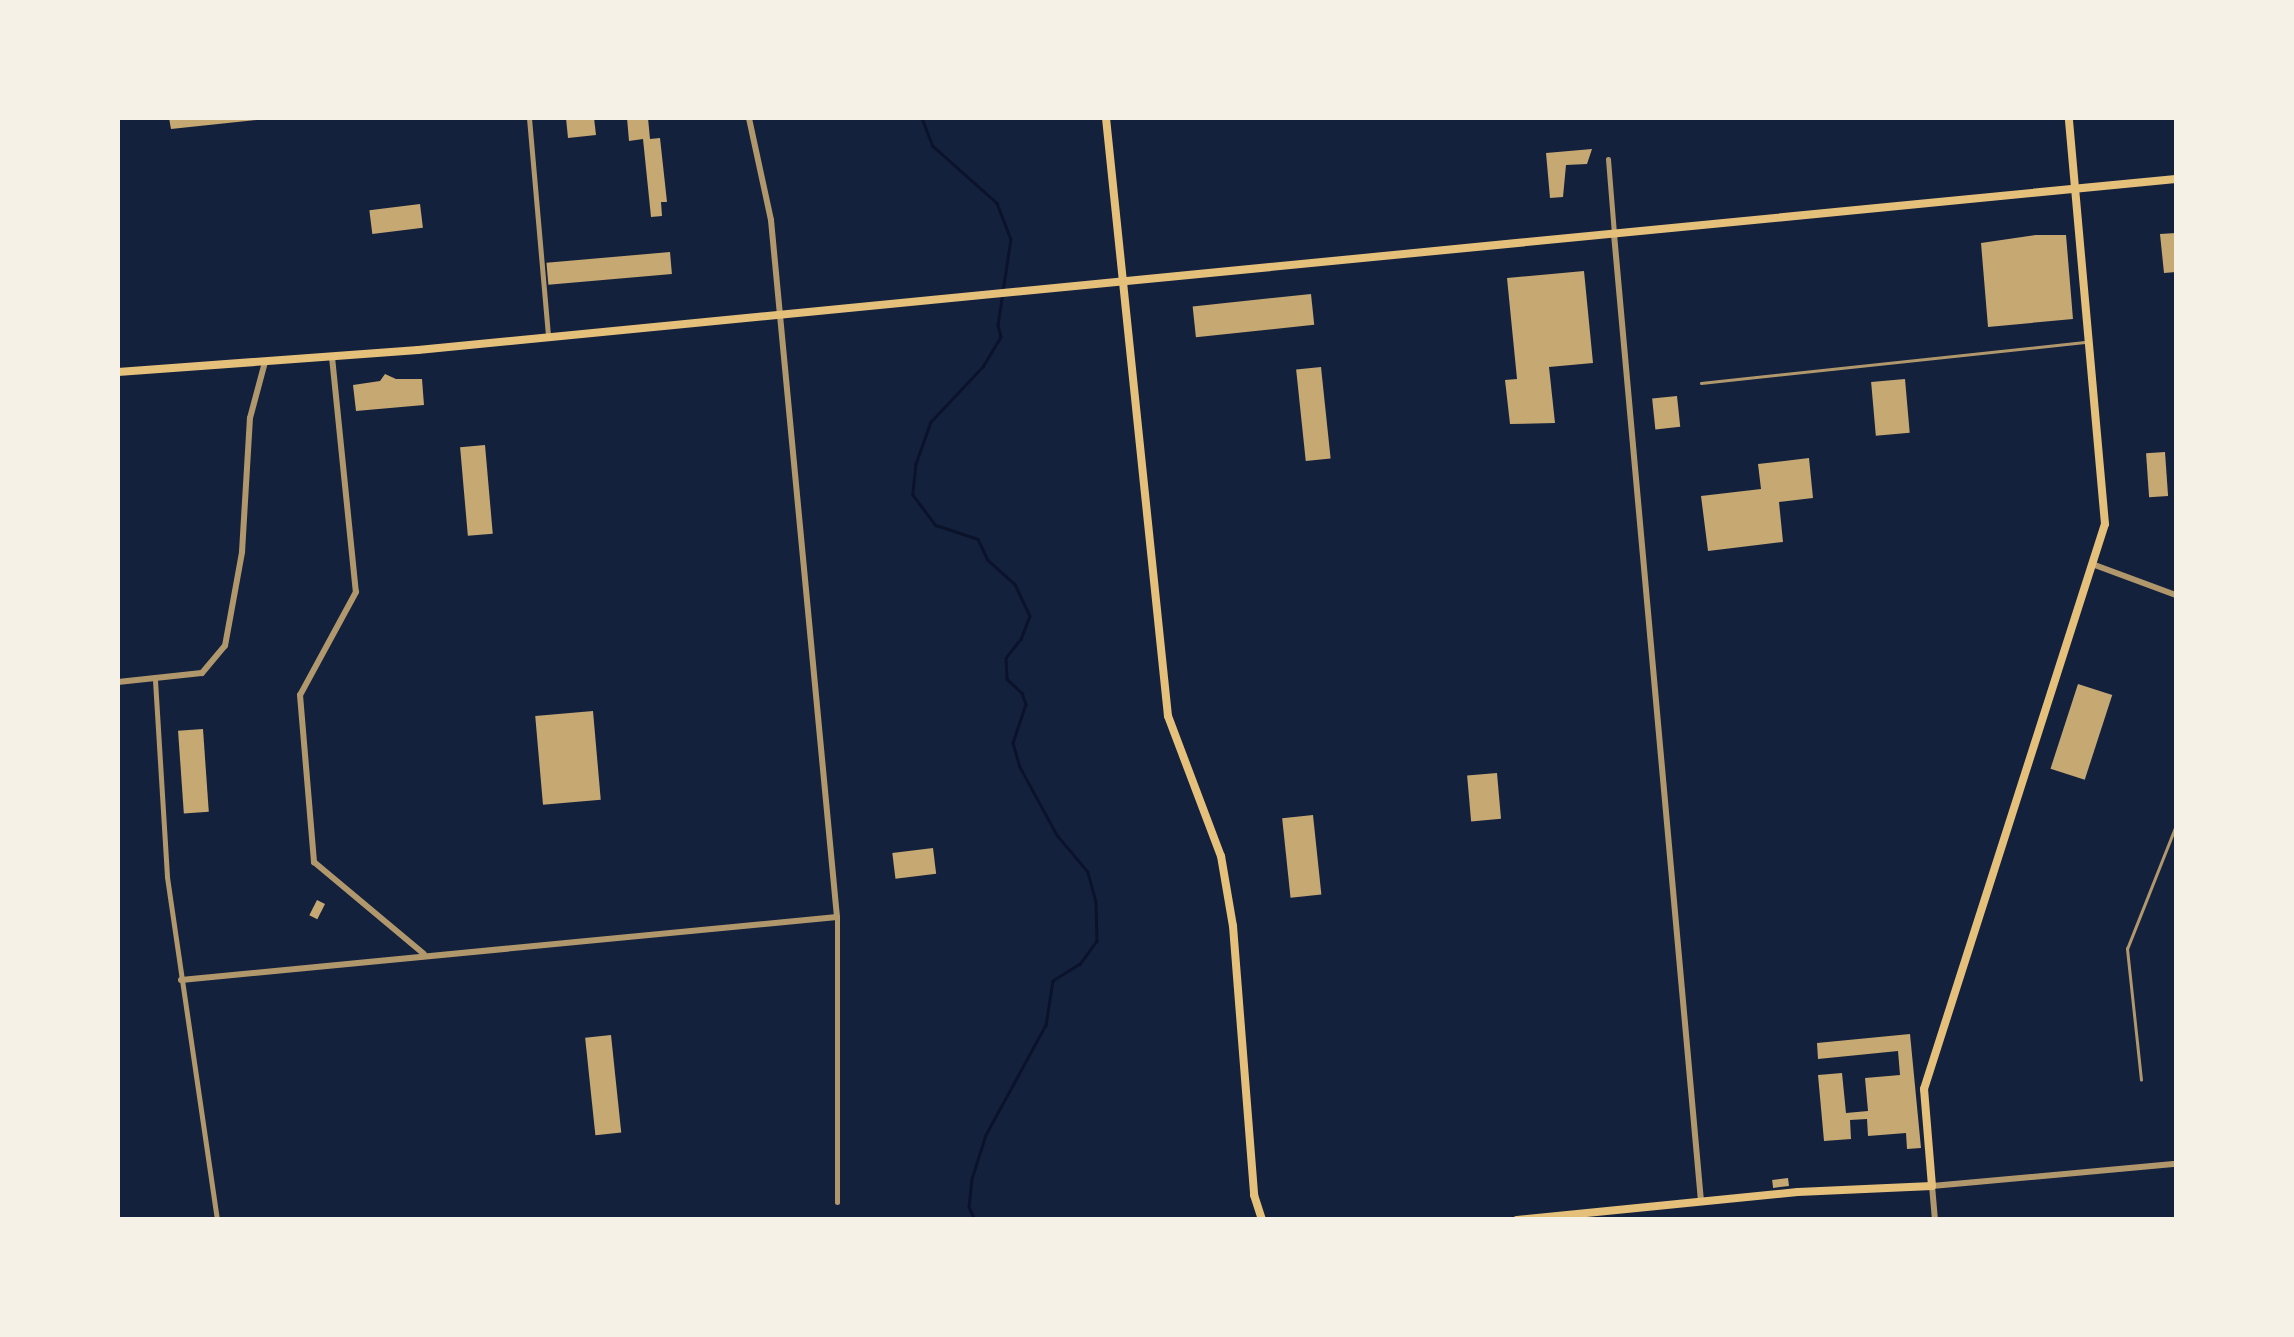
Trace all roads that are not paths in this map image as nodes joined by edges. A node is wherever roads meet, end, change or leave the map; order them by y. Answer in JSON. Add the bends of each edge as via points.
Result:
{"nodes":[{"id":1,"x":528,"y":118,"type":"edge"},
{"id":2,"x":748,"y":118,"type":"edge"},
{"id":3,"x":1106,"y":118,"type":"edge"},
{"id":4,"x":2070,"y":118,"type":"edge"},
{"id":5,"x":1608,"y":159,"type":"dead end"},
{"id":6,"x":2176,"y":179,"type":"edge"},
{"id":7,"x":2076,"y":189,"type":"junction"},
{"id":8,"x":1614,"y":234,"type":"junction"},
{"id":9,"x":1123,"y":281,"type":"junction"},
{"id":10,"x":780,"y":313,"type":"junction"},
{"id":11,"x":548,"y":337,"type":"junction"},
{"id":12,"x":2090,"y":341,"type":"junction"},
{"id":13,"x":332,"y":357,"type":"junction"},
{"id":14,"x":265,"y":362,"type":"junction"},
{"id":15,"x":118,"y":372,"type":"edge"},
{"id":16,"x":1701,"y":382,"type":"dead end"},
{"id":17,"x":2092,"y":564,"type":"junction"},
{"id":18,"x":2176,"y":595,"type":"edge"},
{"id":19,"x":155,"y":680,"type":"junction"},
{"id":20,"x":118,"y":682,"type":"edge"},
{"id":21,"x":2176,"y":825,"type":"edge"},
{"id":22,"x":837,"y":917,"type":"junction"},
{"id":23,"x":425,"y":955,"type":"junction"},
{"id":24,"x":181,"y":980,"type":"junction"},
{"id":25,"x":2141,"y":1080,"type":"dead end"},
{"id":26,"x":2176,"y":1164,"type":"edge"},
{"id":27,"x":1932,"y":1186,"type":"junction"},
{"id":28,"x":837,"y":1202,"type":"dead end"},
{"id":29,"x":1702,"y":1202,"type":"junction"},
{"id":30,"x":217,"y":1220,"type":"edge"},
{"id":31,"x":1262,"y":1220,"type":"edge"},
{"id":32,"x":1517,"y":1220,"type":"edge"},
{"id":33,"x":1935,"y":1220,"type":"edge"}],
"edges":[{"from":1,"to":11,"type":"street"},
{"from":2,"to":10,"type":"street","via":[[771,220]]},
{"from":3,"to":9,"type":"main road"},
{"from":4,"to":7,"type":"main road"},
{"from":5,"to":8,"type":"street"},
{"from":6,"to":7,"type":"main road"},
{"from":7,"to":8,"type":"main road"},
{"from":7,"to":12,"type":"main road"},
{"from":8,"to":9,"type":"main road"},
{"from":8,"to":29,"type":"street"},
{"from":9,"to":10,"type":"main road"},
{"from":9,"to":31,"type":"main road","via":[[1168,716],[1221,856],[1233,926],[1254,1194]]},
{"from":10,"to":11,"type":"main road"},
{"from":10,"to":22,"type":"street"},
{"from":11,"to":13,"type":"main road"},
{"from":12,"to":16,"type":"lane"},
{"from":12,"to":17,"type":"main road","via":[[2106,500]]},
{"from":13,"to":14,"type":"main road"},
{"from":13,"to":23,"type":"street","via":[[356,592],[300,695],[314,862]]},
{"from":14,"to":15,"type":"main road"},
{"from":14,"to":19,"type":"street","via":[[250,418],[242,552],[225,646],[202,673]]},
{"from":17,"to":18,"type":"street"},
{"from":17,"to":27,"type":"main road","via":[[1924,1090]]},
{"from":19,"to":20,"type":"street"},
{"from":19,"to":24,"type":"street","via":[[163,843]]},
{"from":21,"to":25,"type":"lane","via":[[2127,949]]},
{"from":22,"to":23,"type":"street"},
{"from":22,"to":28,"type":"street"},
{"from":23,"to":24,"type":"street"},
{"from":24,"to":30,"type":"street"},
{"from":26,"to":27,"type":"street"},
{"from":27,"to":29,"type":"main road"},
{"from":27,"to":33,"type":"street"},
{"from":29,"to":32,"type":"main road"}]}
